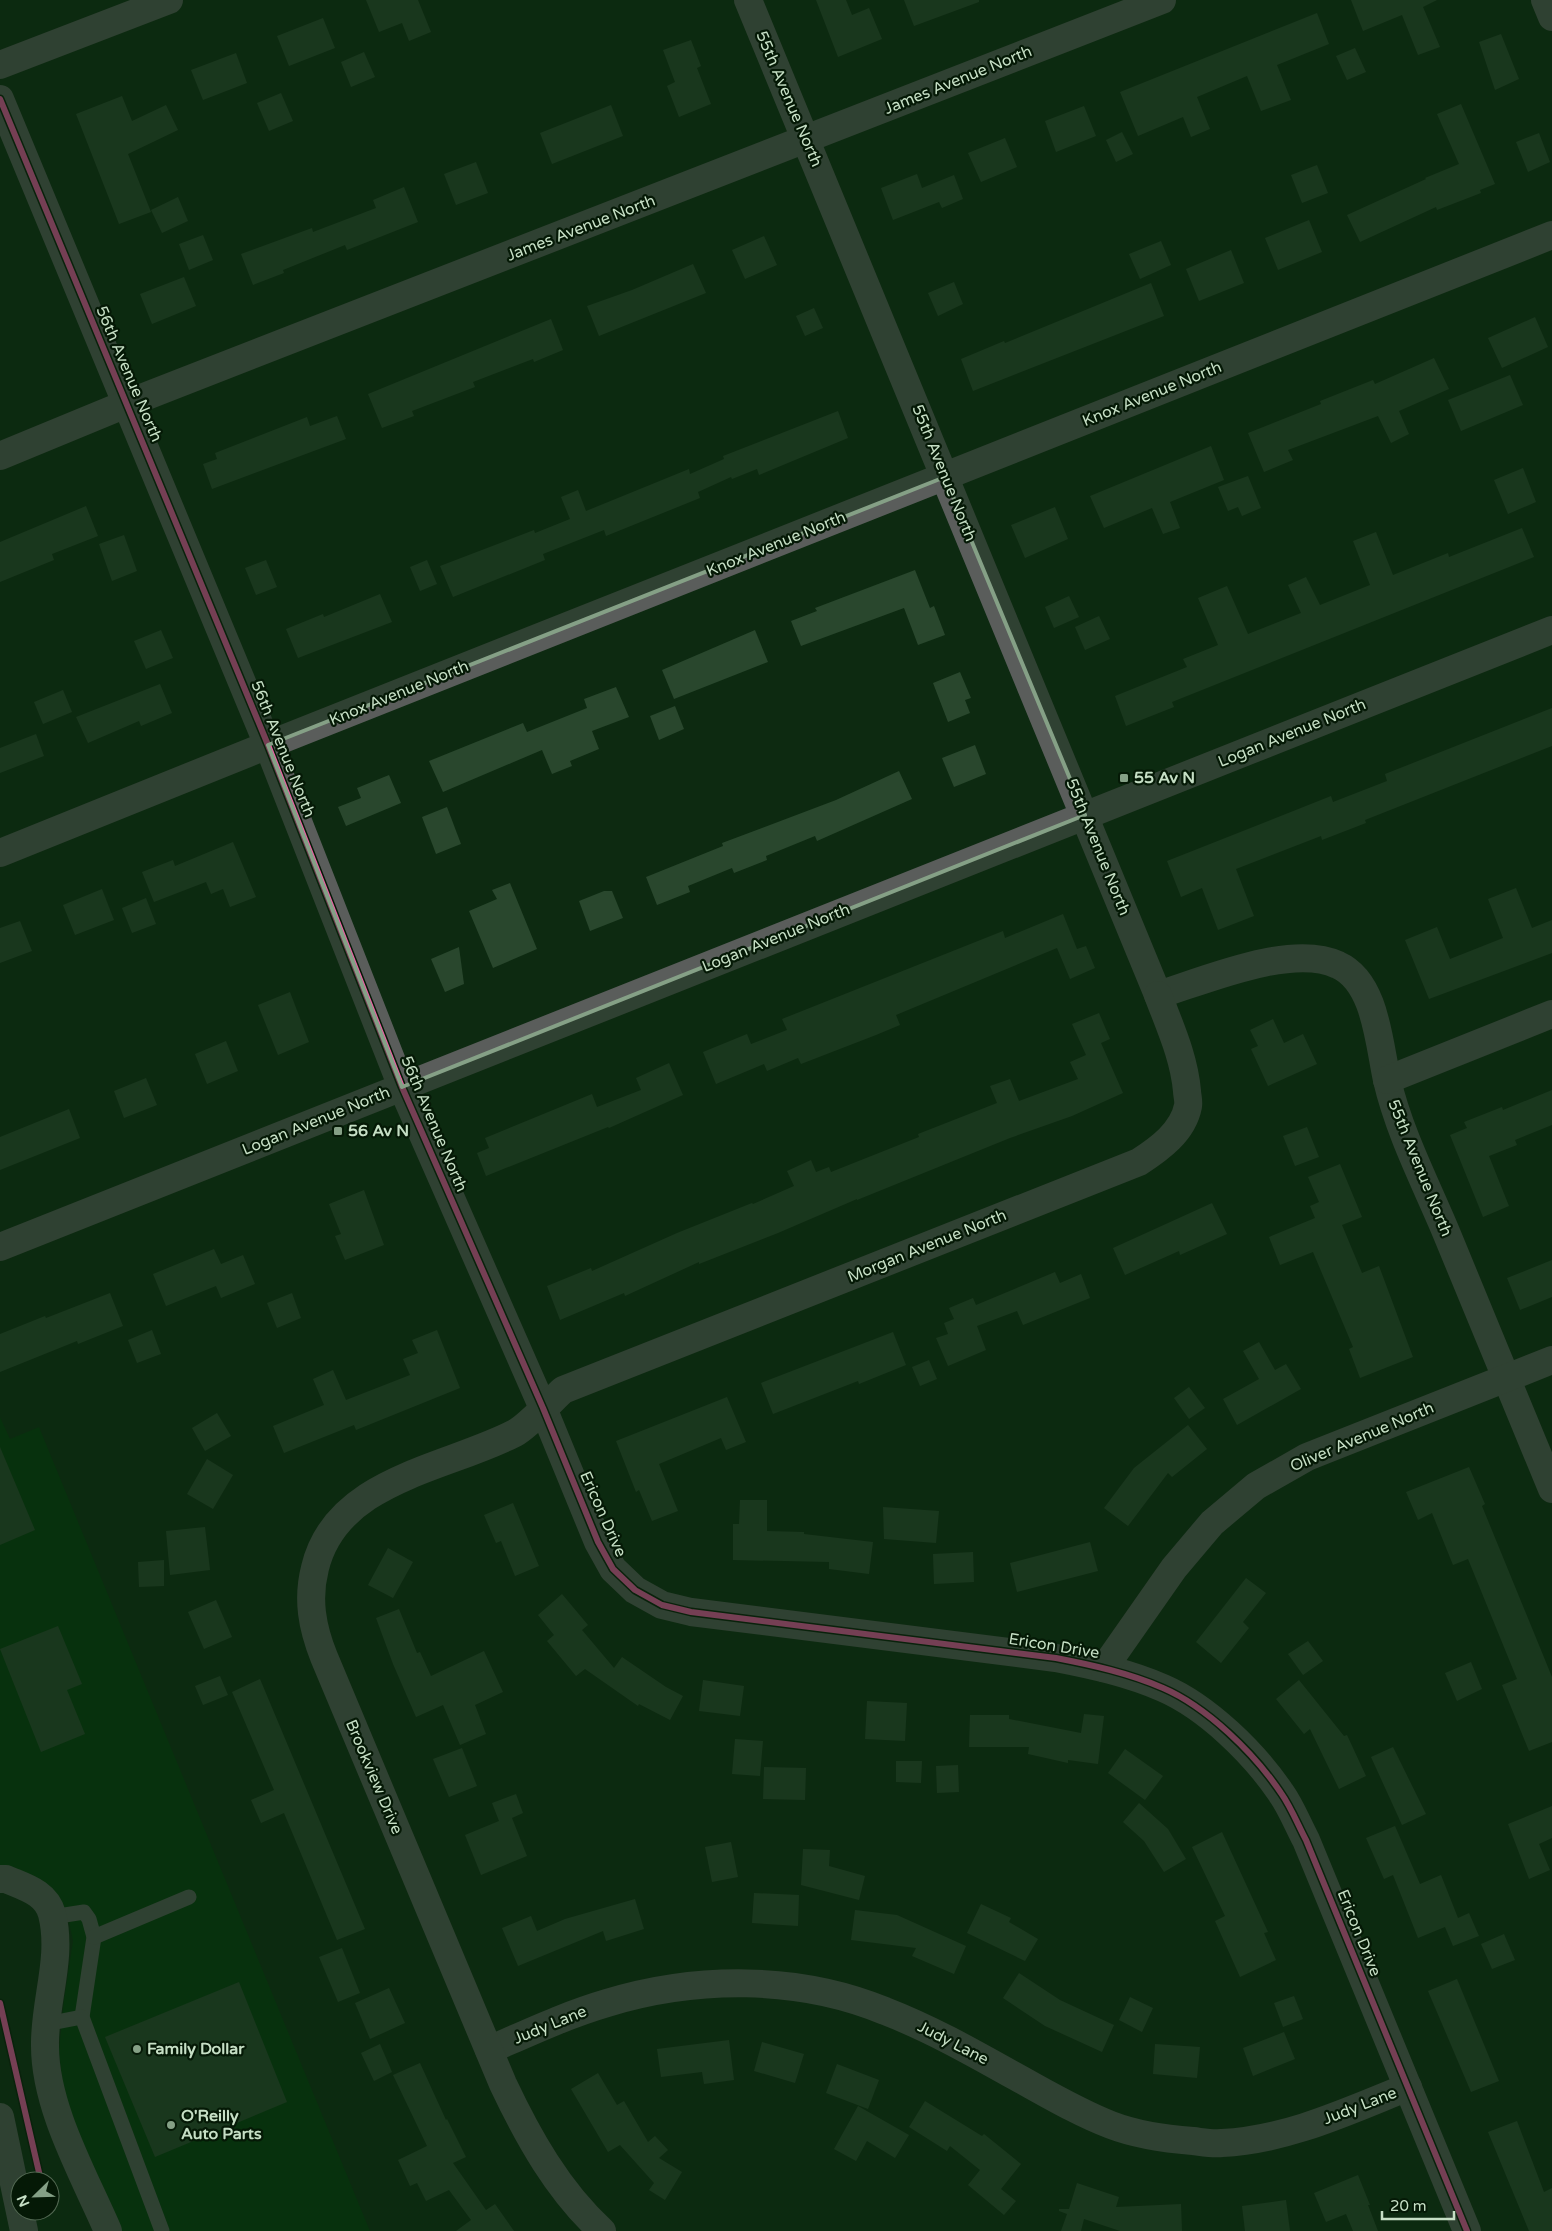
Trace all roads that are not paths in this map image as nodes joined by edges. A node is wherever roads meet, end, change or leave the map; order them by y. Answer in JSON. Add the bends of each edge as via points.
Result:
{"nodes":[{"id":1,"x":169,"y":0,"type":"edge"},
{"id":2,"x":748,"y":0,"type":"edge"},
{"id":3,"x":1162,"y":0,"type":"edge"},
{"id":4,"x":1545,"y":0,"type":"edge"},
{"id":5,"x":1552,"y":17,"type":"edge"},
{"id":6,"x":0,"y":65,"type":"edge"},
{"id":7,"x":0,"y":99,"type":"edge"},
{"id":8,"x":807,"y":140,"type":"junction"},
{"id":9,"x":1552,"y":235,"type":"edge"},
{"id":10,"x":126,"y":404,"type":"junction"},
{"id":11,"x":0,"y":456,"type":"edge"},
{"id":12,"x":945,"y":477,"type":"junction"},
{"id":13,"x":1552,"y":630,"type":"edge"},
{"id":14,"x":268,"y":745,"type":"junction"},
{"id":15,"x":1085,"y":815,"type":"junction"},
{"id":16,"x":0,"y":853,"type":"edge"},
{"id":17,"x":1158,"y":996,"type":"junction"},
{"id":18,"x":1552,"y":1014,"type":"edge"},
{"id":19,"x":1387,"y":1080,"type":"junction"},
{"id":20,"x":402,"y":1087,"type":"junction"},
{"id":21,"x":0,"y":1247,"type":"edge"},
{"id":22,"x":1552,"y":1360,"type":"edge"},
{"id":23,"x":1506,"y":1378,"type":"junction"},
{"id":24,"x":542,"y":1408,"type":"junction"},
{"id":25,"x":1552,"y":1489,"type":"edge"},
{"id":26,"x":1104,"y":1668,"type":"junction"},
{"id":27,"x":0,"y":1879,"type":"edge"},
{"id":28,"x":190,"y":1897,"type":"dead end"},
{"id":29,"x":52,"y":1917,"type":"junction"},
{"id":30,"x":94,"y":1937,"type":"junction"},
{"id":31,"x":82,"y":2016,"type":"junction"},
{"id":32,"x":46,"y":2024,"type":"junction"},
{"id":33,"x":489,"y":2050,"type":"junction"},
{"id":34,"x":1408,"y":2088,"type":"junction"},
{"id":35,"x":0,"y":2117,"type":"edge"},
{"id":36,"x":24,"y":2231,"type":"edge"},
{"id":37,"x":108,"y":2231,"type":"edge"},
{"id":38,"x":162,"y":2231,"type":"edge"},
{"id":39,"x":602,"y":2231,"type":"edge"},
{"id":40,"x":1467,"y":2231,"type":"edge"}],
"edges":[{"from":1,"to":6,"type":"street"},
{"from":2,"to":8,"type":"street","name":"55th Avenue North"},
{"from":3,"to":8,"type":"street","name":"James Avenue North"},
{"from":4,"to":5,"type":"street"},
{"from":7,"to":10,"type":"street","name":"56th Avenue North"},
{"from":8,"to":10,"type":"street","name":"James Avenue North"},
{"from":8,"to":12,"type":"street","name":"55th Avenue North"},
{"from":9,"to":12,"type":"street","name":"Knox Avenue North"},
{"from":10,"to":11,"type":"street","name":"James Avenue North"},
{"from":10,"to":14,"type":"street","name":"56th Avenue North"},
{"from":12,"to":14,"type":"street","name":"Knox Avenue North"},
{"from":12,"to":15,"type":"street","name":"55th Avenue North"},
{"from":13,"to":15,"type":"street","name":"Logan Avenue North"},
{"from":14,"to":16,"type":"street","name":"Knox Avenue North"},
{"from":14,"to":20,"type":"street","name":"56th Avenue North"},
{"from":15,"to":17,"type":"street","name":"55th Avenue North"},
{"from":15,"to":20,"type":"street","name":"Logan Avenue North"},
{"from":17,"to":19,"type":"street","name":"55th Avenue North","via":[[1277,960],[1318,958],[1340,965],[1369,998]]},
{"from":17,"to":24,"type":"street","name":"Morgan Avenue North","via":[[1180,1051],[1188,1106],[1178,1129],[1161,1148],[1139,1162],[563,1390]]},
{"from":18,"to":19,"type":"street"},
{"from":19,"to":23,"type":"street","name":"55th Avenue North","via":[[1394,1108]]},
{"from":20,"to":21,"type":"street","name":"Logan Avenue North"},
{"from":20,"to":24,"type":"street","name":"56th Avenue North"},
{"from":22,"to":23,"type":"street","name":"Oliver Avenue North"},
{"from":23,"to":25,"type":"street","name":"55th Avenue North"},
{"from":23,"to":26,"type":"street","name":"Oliver Avenue North","via":[[1307,1457],[1256,1486],[1212,1523],[1174,1568]]},
{"from":24,"to":26,"type":"street","name":"Ericon Drive","via":[[598,1542],[613,1569],[635,1590],[662,1605],[691,1612],[1056,1658]]},
{"from":24,"to":33,"type":"street","name":"Brookview Drive","via":[[517,1432],[395,1482],[363,1499],[335,1524],[324,1541],[312,1580],[312,1621],[320,1648]]},
{"from":26,"to":34,"type":"street","name":"Ericon Drive","via":[[1163,1688],[1209,1716],[1248,1751],[1282,1794],[1306,1840]]},
{"from":27,"to":29,"type":"street","via":[[42,1896]]},
{"from":28,"to":30,"type":"lane"},
{"from":29,"to":30,"type":"lane","via":[[84,1912]]},
{"from":29,"to":32,"type":"street","via":[[56,1943]]},
{"from":30,"to":31,"type":"lane"},
{"from":31,"to":32,"type":"lane"},
{"from":31,"to":38,"type":"lane"},
{"from":32,"to":37,"type":"street","via":[[44,2046],[54,2106]]},
{"from":33,"to":34,"type":"street","name":"Judy Lane","via":[[606,2003],[655,1991],[710,1984],[778,1984],[830,1994],[883,2010],[943,2036],[1112,2126],[1165,2139],[1220,2144],[1274,2137]]},
{"from":33,"to":39,"type":"street","name":"Brookview Drive","via":[[535,2146],[575,2202]]},
{"from":34,"to":40,"type":"street","name":"Ericon Drive"},
{"from":35,"to":36,"type":"street"}]}
